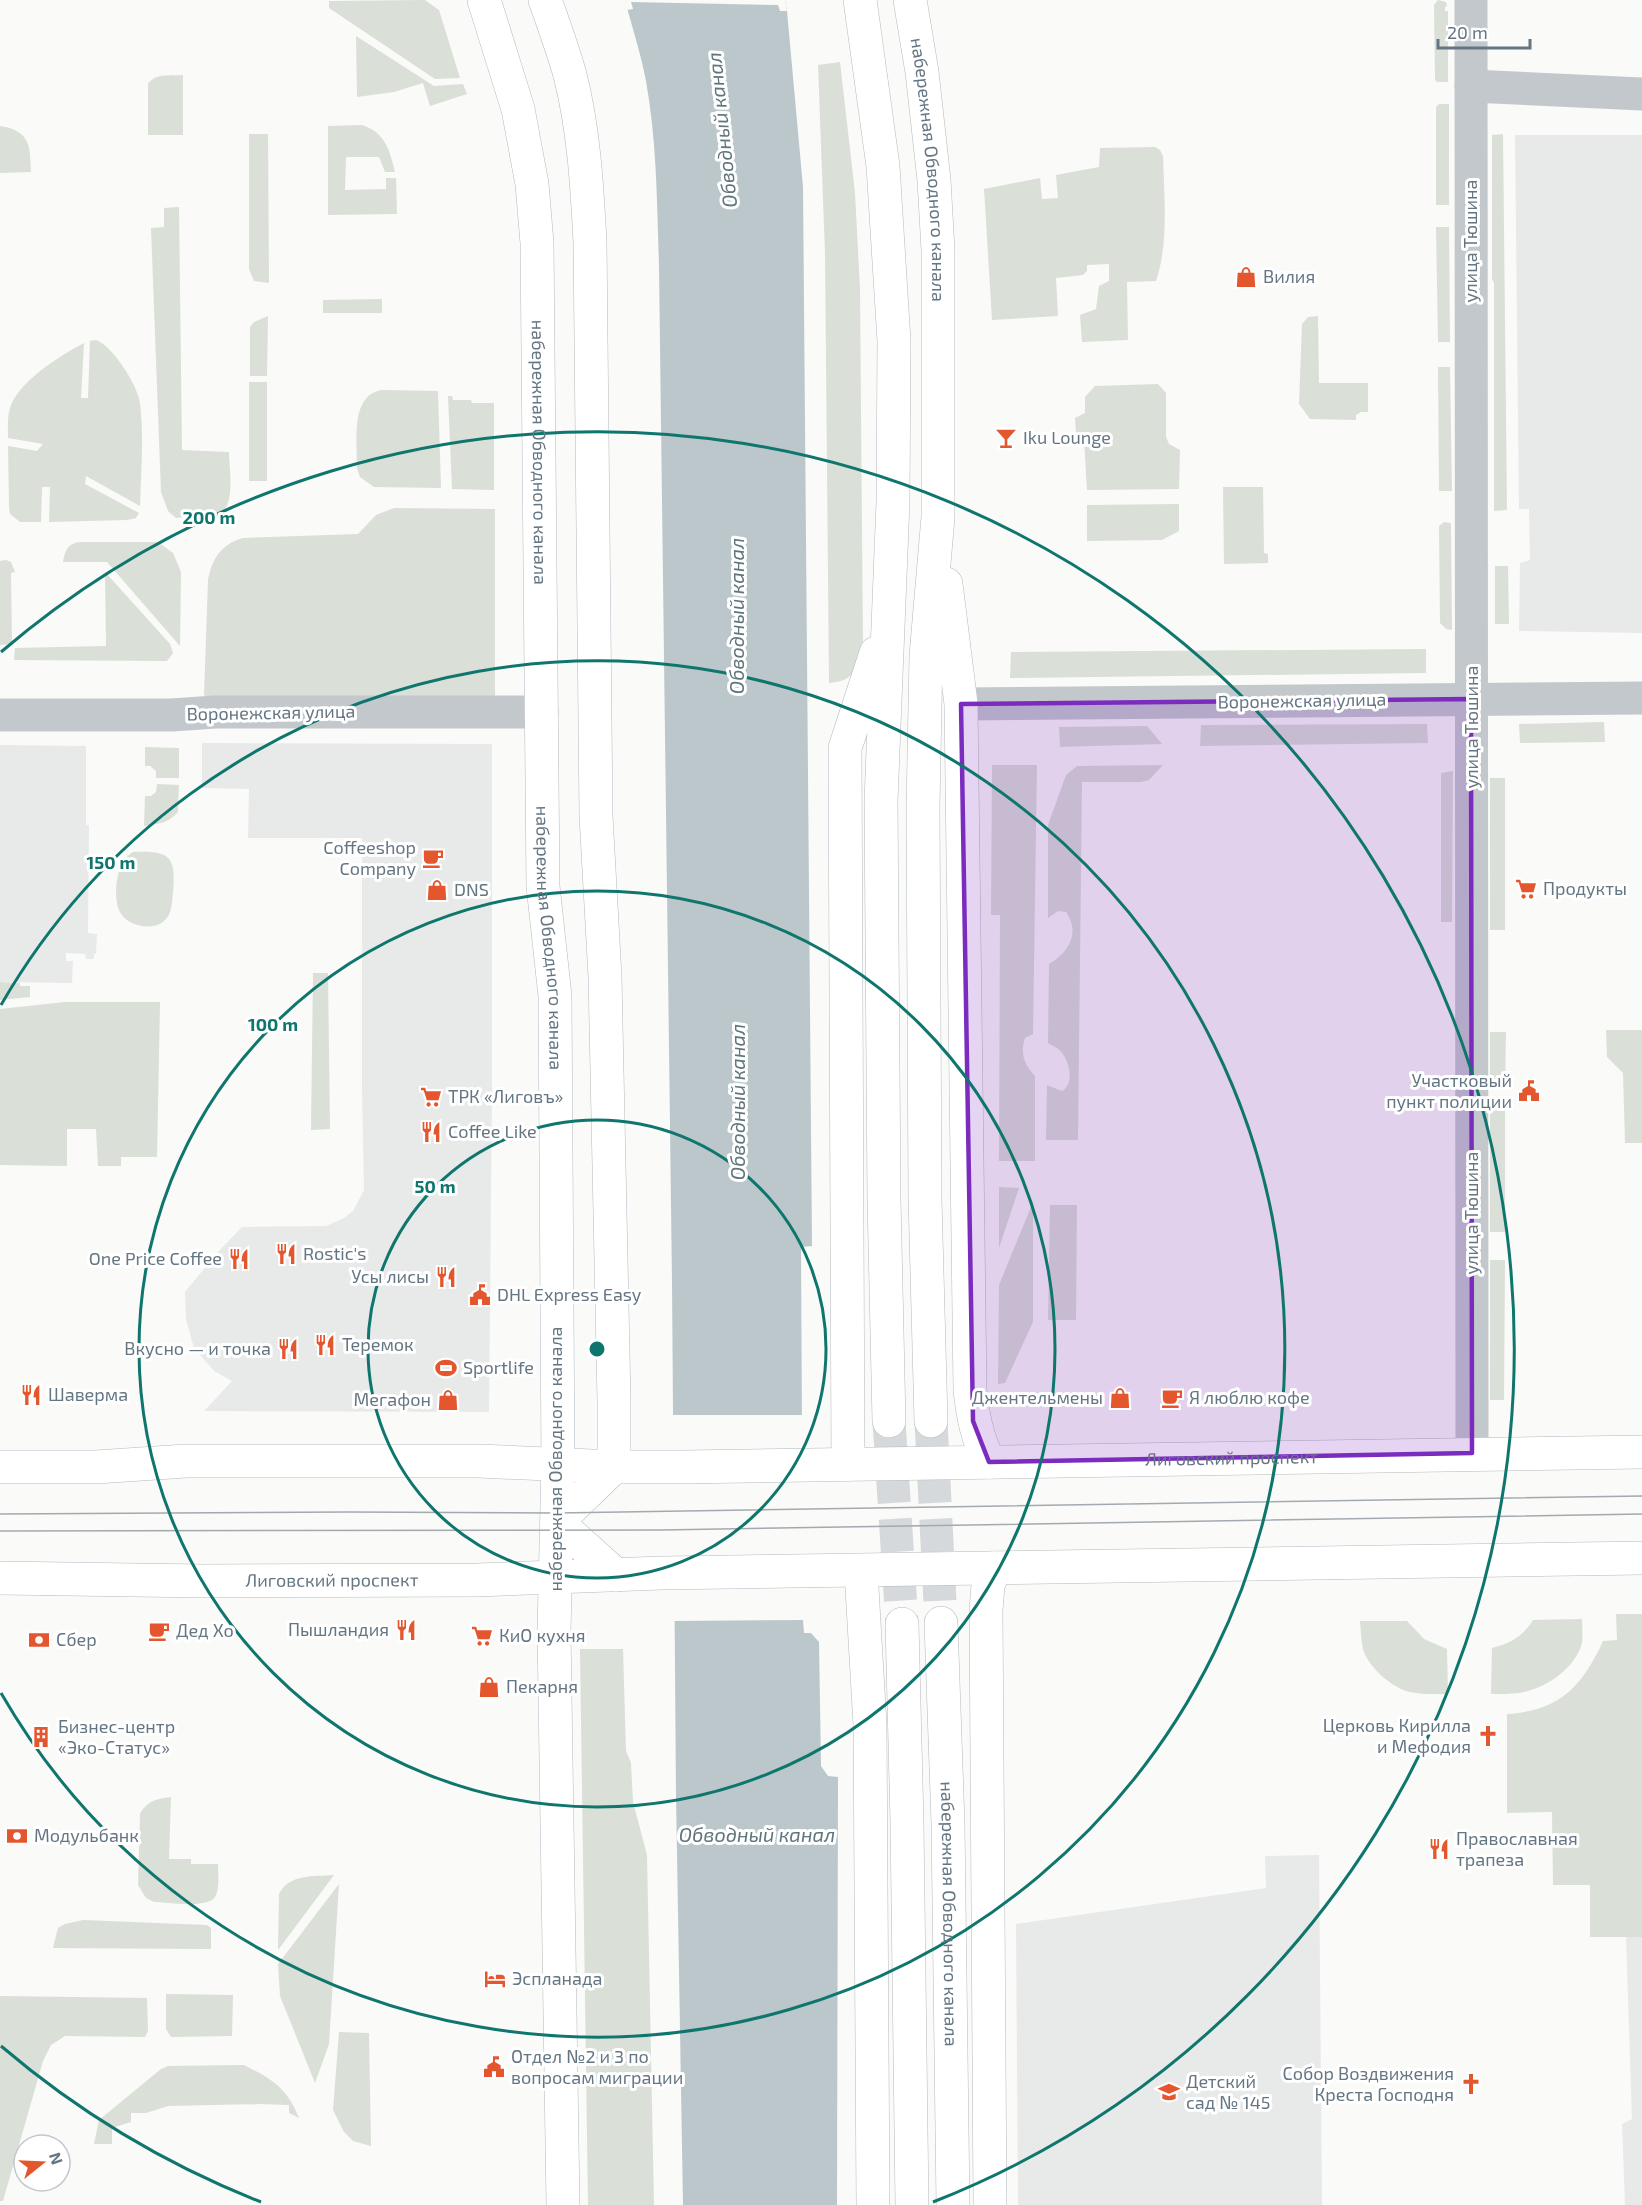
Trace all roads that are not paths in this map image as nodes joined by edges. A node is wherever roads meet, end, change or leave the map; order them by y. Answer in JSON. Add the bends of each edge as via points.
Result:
{"nodes":[{"id":1,"x":484,"y":0,"type":"edge"},
{"id":2,"x":545,"y":0,"type":"edge"},
{"id":3,"x":860,"y":0,"type":"edge"},
{"id":4,"x":910,"y":0,"type":"edge"},
{"id":5,"x":1471,"y":0,"type":"edge"},
{"id":6,"x":1470,"y":86,"type":"junction"},
{"id":7,"x":1642,"y":93,"type":"edge"},
{"id":8,"x":938,"y":517,"type":"junction"},
{"id":9,"x":888,"y":614,"type":"junction"},
{"id":10,"x":1642,"y":698,"type":"edge"},
{"id":11,"x":1472,"y":699,"type":"junction"},
{"id":12,"x":961,"y":704,"type":"junction"},
{"id":13,"x":542,"y":712,"type":"junction"},
{"id":14,"x":0,"y":715,"type":"edge"},
{"id":15,"x":890,"y":1421,"type":"tunnel mouth"},
{"id":16,"x":931,"y":1421,"type":"tunnel mouth"},
{"id":17,"x":1642,"y":1452,"type":"edge"},
{"id":18,"x":1472,"y":1454,"type":"junction"},
{"id":19,"x":989,"y":1462,"type":"junction"},
{"id":20,"x":558,"y":1464,"type":"junction"},
{"id":21,"x":833,"y":1465,"type":"junction"},
{"id":22,"x":0,"y":1467,"type":"edge"},
{"id":23,"x":614,"y":1467,"type":"junction"},
{"id":24,"x":557,"y":1522,"type":"junction"},
{"id":25,"x":1642,"y":1558,"type":"edge"},
{"id":26,"x":995,"y":1568,"type":"junction"},
{"id":27,"x":861,"y":1570,"type":"junction"},
{"id":28,"x":616,"y":1575,"type":"junction"},
{"id":29,"x":556,"y":1577,"type":"junction"},
{"id":30,"x":0,"y":1578,"type":"edge"},
{"id":31,"x":941,"y":1623,"type":"tunnel mouth"},
{"id":32,"x":902,"y":1624,"type":"tunnel mouth"},
{"id":33,"x":563,"y":2205,"type":"edge"},
{"id":34,"x":873,"y":2205,"type":"edge"},
{"id":35,"x":912,"y":2205,"type":"edge"},
{"id":36,"x":953,"y":2205,"type":"edge"},
{"id":37,"x":990,"y":2205,"type":"edge"}],
"edges":[{"from":1,"to":13,"type":"main road","name":"набережная Обводного канала","via":[[518,109],[532,184],[537,243]]},
{"from":2,"to":23,"type":"main road","via":[[575,98],[590,231],[596,816],[605,977]]},
{"from":3,"to":9,"type":"main road","via":[[883,166],[894,341]]},
{"from":4,"to":8,"type":"main road","name":"набережная Обводного канала","via":[[922,72],[937,227]]},
{"from":5,"to":6,"type":"street","name":"улица Тюшина"},
{"from":6,"to":7,"type":"street"},
{"from":6,"to":11,"type":"street","name":"улица Тюшина"},
{"from":8,"to":12,"type":"main road"},
{"from":8,"to":16,"type":"main road","name":"набережная Обводного канала","via":[[926,656],[923,807],[925,1198]]},
{"from":9,"to":15,"type":"main road","via":[[881,812]]},
{"from":9,"to":21,"type":"main road","via":[[845,748]]},
{"from":10,"to":11,"type":"street","name":"Воронежская улица"},
{"from":11,"to":12,"type":"street","name":"Воронежская улица"},
{"from":11,"to":18,"type":"street","name":"улица Тюшина"},
{"from":12,"to":19,"type":"main road","via":[[970,1390],[973,1421]]},
{"from":13,"to":14,"type":"street","name":"Воронежская улица"},
{"from":13,"to":20,"type":"main road","name":"набережная Обводного канала","via":[[543,886],[555,996]]},
{"from":17,"to":18,"type":"main road","name":"Лиговский проспект"},
{"from":18,"to":19,"type":"main road","name":"Лиговский проспект"},
{"from":19,"to":21,"type":"main road","name":"Лиговский проспект"},
{"from":20,"to":22,"type":"main road","via":[[186,1461],[96,1467]]},
{"from":20,"to":23,"type":"main road"},
{"from":20,"to":24,"type":"main road","name":"набережная Обводного канала"},
{"from":21,"to":23,"type":"main road","name":"Лиговский проспект"},
{"from":23,"to":24,"type":"main road"},
{"from":24,"to":28,"type":"main road"},
{"from":24,"to":29,"type":"main road","name":"набережная Обводного канала"},
{"from":25,"to":26,"type":"main road"},
{"from":26,"to":27,"type":"main road"},
{"from":26,"to":37,"type":"main road","via":[[988,1586],[986,1610]]},
{"from":27,"to":28,"type":"main road","name":"Лиговский проспект"},
{"from":27,"to":34,"type":"main road","via":[[870,1725]]},
{"from":28,"to":29,"type":"main road","name":"Лиговский проспект"},
{"from":29,"to":30,"type":"main road","name":"Лиговский проспект","via":[[381,1581]]},
{"from":29,"to":33,"type":"main road","name":"набережная Обводного канала"},
{"from":31,"to":36,"type":"main road","name":"набережная Обводного канала"},
{"from":32,"to":35,"type":"main road"}]}
